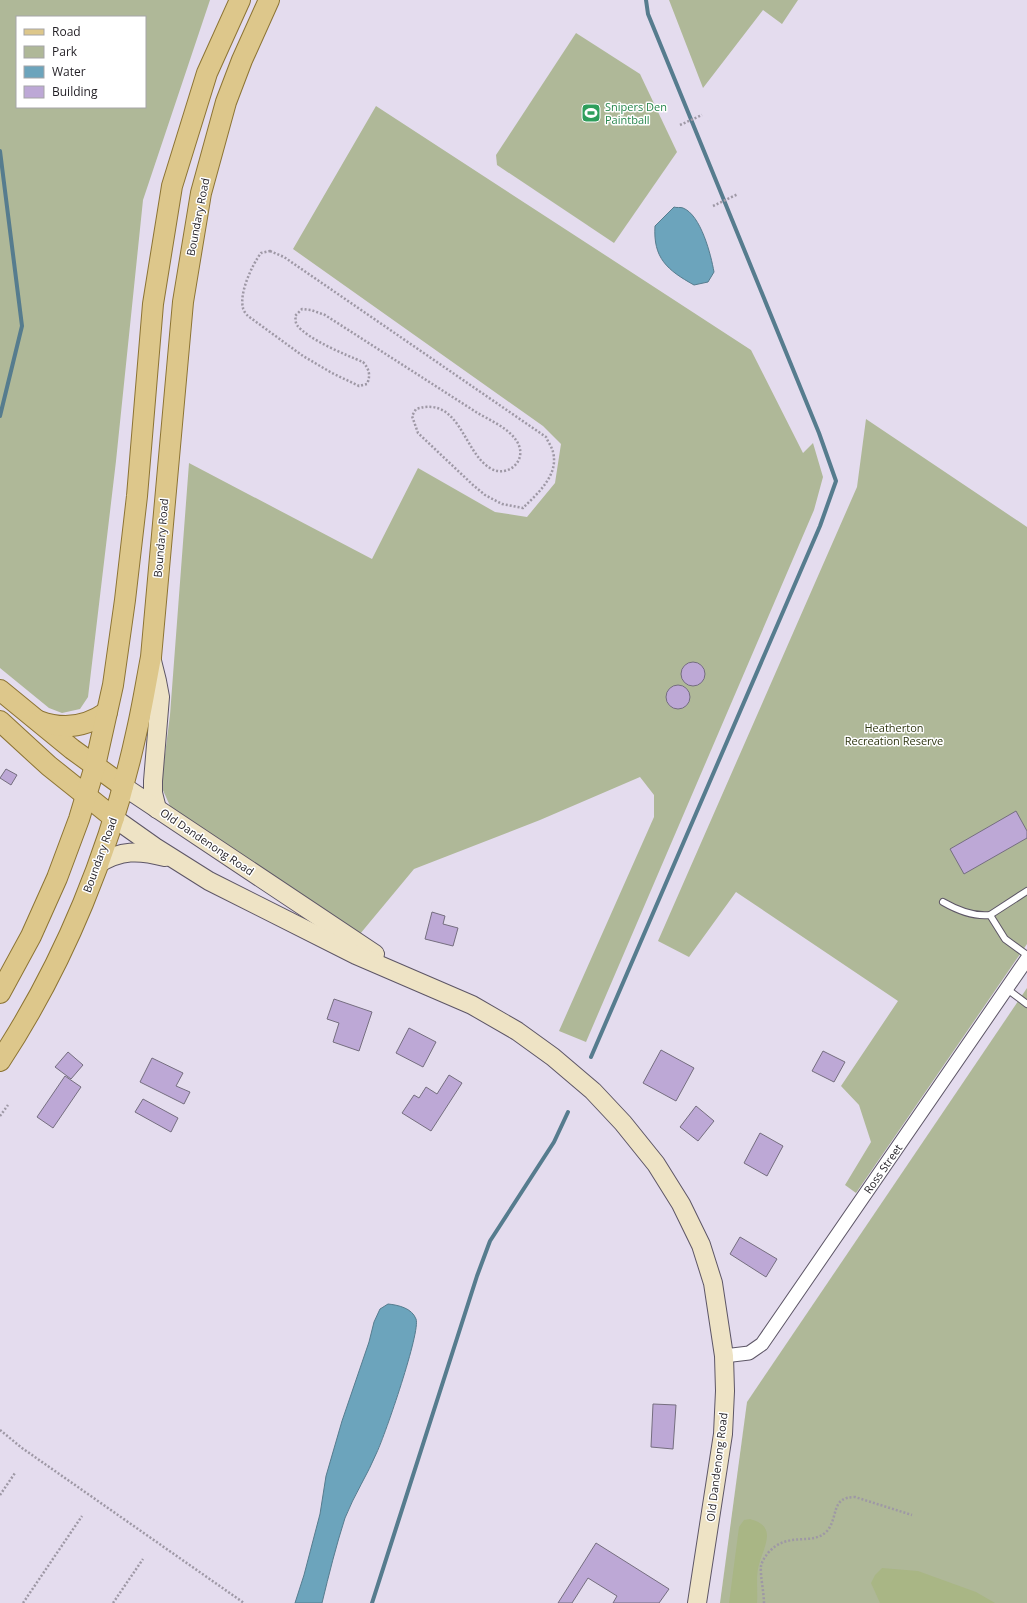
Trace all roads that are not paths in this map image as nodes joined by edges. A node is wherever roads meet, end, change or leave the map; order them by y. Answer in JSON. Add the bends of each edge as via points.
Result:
{"nodes":[{"id":1,"x":240,"y":0,"type":"edge"},
{"id":2,"x":270,"y":0,"type":"edge"},
{"id":3,"x":151,"y":657,"type":"junction"},
{"id":4,"x":0,"y":690,"type":"edge"},
{"id":5,"x":107,"y":712,"type":"junction"},
{"id":6,"x":35,"y":720,"type":"junction"},
{"id":7,"x":0,"y":721,"type":"edge"},
{"id":8,"x":95,"y":766,"type":"junction"},
{"id":9,"x":123,"y":786,"type":"junction"},
{"id":10,"x":85,"y":796,"type":"junction"},
{"id":11,"x":157,"y":809,"type":"junction"},
{"id":12,"x":114,"y":818,"type":"junction"},
{"id":13,"x":173,"y":858,"type":"junction"},
{"id":14,"x":98,"y":864,"type":"junction"},
{"id":15,"x":1027,"y":891,"type":"edge"},
{"id":16,"x":943,"y":902,"type":"dead end"},
{"id":17,"x":990,"y":915,"type":"junction"},
{"id":18,"x":1027,"y":955,"type":"edge"},
{"id":19,"x":1027,"y":959,"type":"edge"},
{"id":20,"x":421,"y":984,"type":"junction"},
{"id":21,"x":1007,"y":989,"type":"junction"},
{"id":22,"x":0,"y":993,"type":"edge"},
{"id":23,"x":1027,"y":1004,"type":"edge"},
{"id":24,"x":0,"y":1061,"type":"edge"},
{"id":25,"x":724,"y":1356,"type":"junction"},
{"id":26,"x":697,"y":1603,"type":"edge"}],
"edges":[{"from":1,"to":5,"type":"main road","via":[[207,73],[172,186],[153,304],[137,496],[119,648]]},
{"from":2,"to":3,"type":"main road","name":"Boundary Road","via":[[226,102],[201,193],[183,302]]},
{"from":3,"to":9,"type":"main road","name":"Boundary Road","via":[[136,736]]},
{"from":3,"to":11,"type":"main road","via":[[160,697],[153,781]]},
{"from":4,"to":6,"type":"main road","name":"Old Dandenong Road"},
{"from":5,"to":6,"type":"main road","via":[[90,722],[73,726],[54,726]]},
{"from":5,"to":8,"type":"main road"},
{"from":6,"to":8,"type":"main road","name":"Old Dandenong Road"},
{"from":7,"to":10,"type":"main road","name":"Old Dandenong Road"},
{"from":8,"to":9,"type":"main road","name":"Old Dandenong Road"},
{"from":8,"to":10,"type":"main road"},
{"from":9,"to":11,"type":"main road","name":"Old Dandenong Road"},
{"from":9,"to":12,"type":"main road","name":"Boundary Road"},
{"from":10,"to":12,"type":"main road","name":"Old Dandenong Road"},
{"from":10,"to":22,"type":"main road","via":[[68,850],[48,899]]},
{"from":11,"to":20,"type":"main road","name":"Old Dandenong Road"},
{"from":12,"to":13,"type":"main road","name":"Old Dandenong Road"},
{"from":12,"to":14,"type":"main road","name":"Boundary Road"},
{"from":13,"to":14,"type":"main road","via":[[128,852]]},
{"from":13,"to":20,"type":"main road","name":"Old Dandenong Road","via":[[209,880],[315,935]]},
{"from":14,"to":24,"type":"main road","name":"Boundary Road","via":[[60,955],[38,998]]},
{"from":15,"to":17,"type":"lane"},
{"from":16,"to":17,"type":"lane","via":[[965,912]]},
{"from":17,"to":18,"type":"lane","via":[[1005,940]]},
{"from":19,"to":21,"type":"street","name":"Ross Street"},
{"from":20,"to":25,"type":"main road","name":"Old Dandenong Road","via":[[472,1005],[518,1031],[593,1091],[623,1123],[656,1164],[681,1204],[701,1245],[712,1283]]},
{"from":21,"to":23,"type":"lane"},
{"from":21,"to":25,"type":"street","name":"Ross Street","via":[[762,1344],[750,1352]]},
{"from":25,"to":26,"type":"main road","name":"Old Dandenong Road","via":[[723,1434]]}]}
